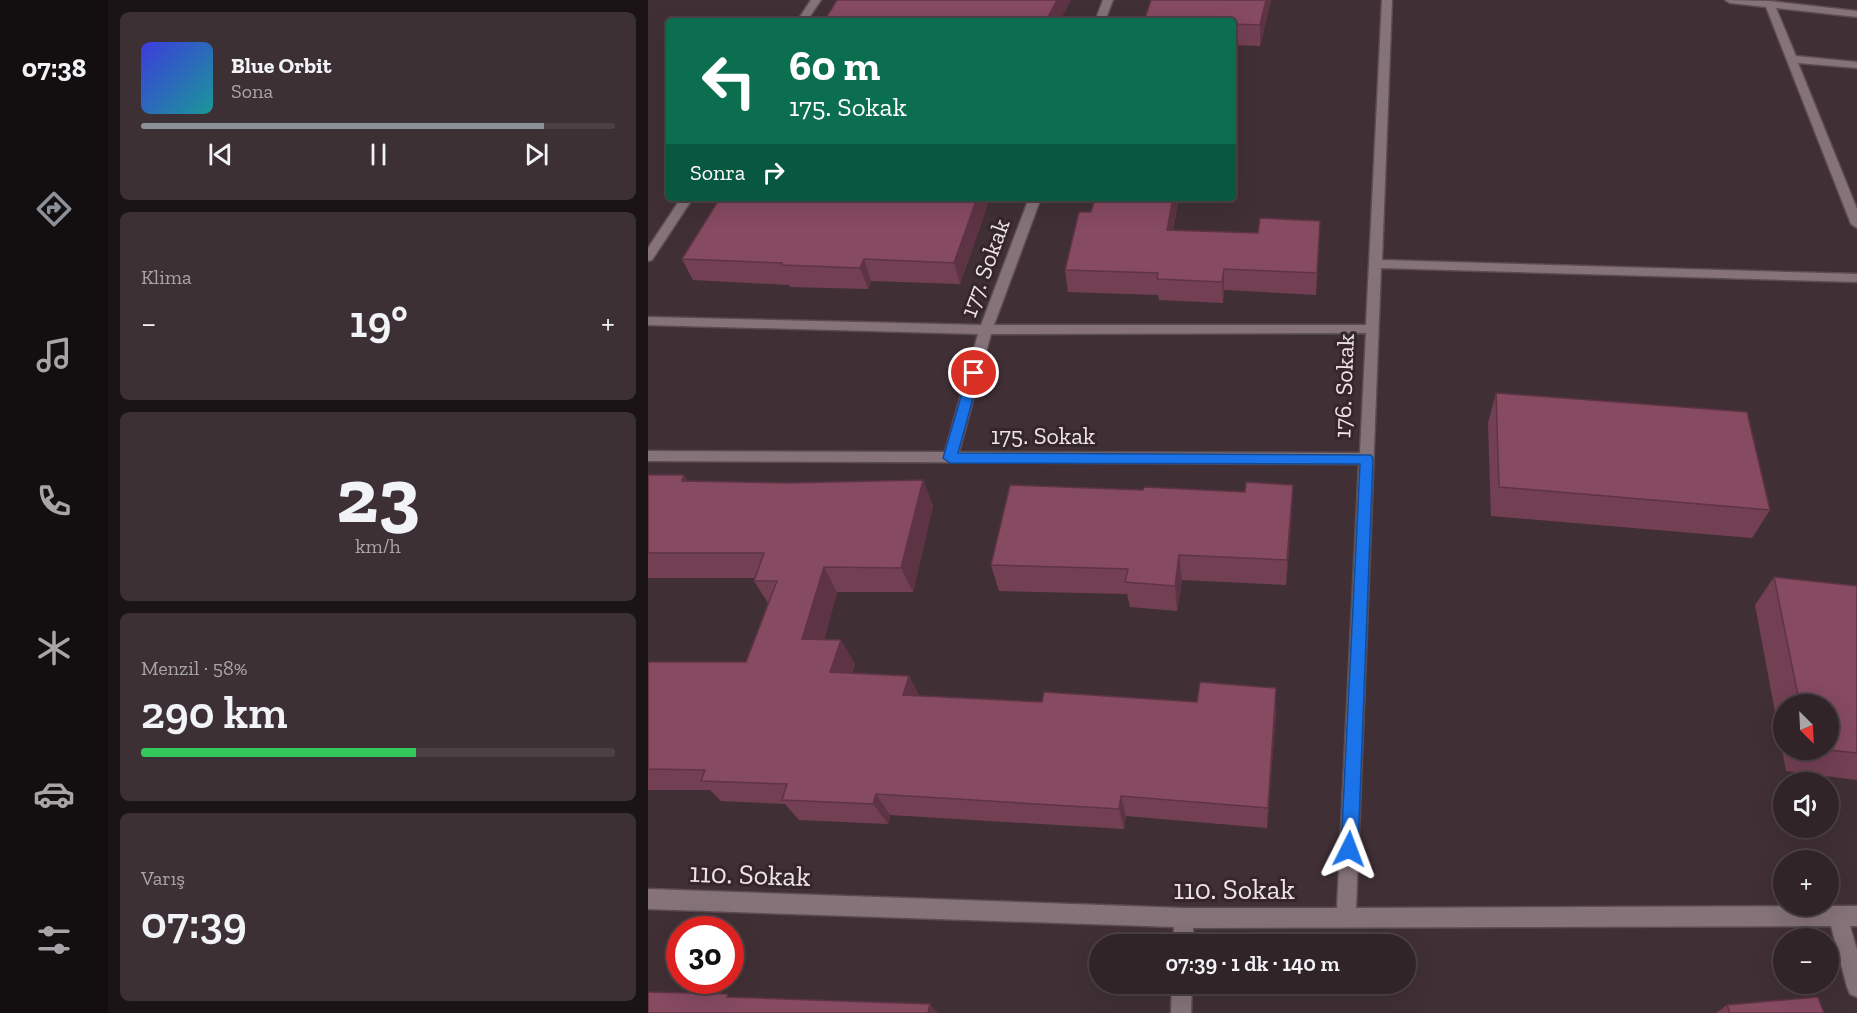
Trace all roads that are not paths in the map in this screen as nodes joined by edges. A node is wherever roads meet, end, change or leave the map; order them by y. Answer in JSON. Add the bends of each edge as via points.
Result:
{"nodes":[{"id":1,"x":816,"y":0,"type":"edge"},
{"id":2,"x":1108,"y":0,"type":"edge"},
{"id":3,"x":1387,"y":0,"type":"edge"},
{"id":4,"x":1730,"y":0,"type":"edge"},
{"id":5,"x":1770,"y":4,"type":"junction"},
{"id":6,"x":1857,"y":14,"type":"edge"},
{"id":7,"x":804,"y":18,"type":"edge"},
{"id":8,"x":1101,"y":18,"type":"edge"},
{"id":9,"x":1792,"y":58,"type":"junction"},
{"id":10,"x":1857,"y":65,"type":"edge"},
{"id":11,"x":685,"y":201,"type":"edge"},
{"id":12,"x":1034,"y":201,"type":"edge"},
{"id":13,"x":1857,"y":224,"type":"edge"},
{"id":14,"x":648,"y":257,"type":"edge"},
{"id":15,"x":1375,"y":264,"type":"junction"},
{"id":16,"x":1857,"y":278,"type":"edge"},
{"id":17,"x":648,"y":321,"type":"edge"},
{"id":18,"x":986,"y":330,"type":"junction"},
{"id":19,"x":1372,"y":330,"type":"junction"},
{"id":20,"x":648,"y":456,"type":"edge"},
{"id":21,"x":950,"y":458,"type":"junction"},
{"id":22,"x":1366,"y":459,"type":"junction"},
{"id":23,"x":648,"y":899,"type":"edge"},
{"id":24,"x":1847,"y":916,"type":"edge"},
{"id":25,"x":1346,"y":917,"type":"junction"},
{"id":26,"x":1184,"y":918,"type":"junction"},
{"id":27,"x":1183,"y":934,"type":"edge"},
{"id":28,"x":1857,"y":987,"type":"edge"},
{"id":29,"x":1182,"y":994,"type":"edge"},
{"id":30,"x":1181,"y":1013,"type":"edge"}],
"edges":[{"from":1,"to":7,"type":"street"},
{"from":2,"to":8,"type":"street"},
{"from":3,"to":15,"type":"street","name":"176. Sokak"},
{"from":4,"to":5,"type":"street"},
{"from":5,"to":6,"type":"street"},
{"from":5,"to":9,"type":"street"},
{"from":9,"to":10,"type":"street"},
{"from":9,"to":13,"type":"street"},
{"from":11,"to":14,"type":"street"},
{"from":12,"to":18,"type":"street","name":"177. Sokak"},
{"from":15,"to":16,"type":"street"},
{"from":15,"to":19,"type":"street","name":"176. Sokak"},
{"from":17,"to":18,"type":"street"},
{"from":18,"to":19,"type":"street"},
{"from":18,"to":21,"type":"street","name":"177. Sokak"},
{"from":19,"to":22,"type":"street","name":"176. Sokak"},
{"from":20,"to":21,"type":"street","name":"175. Sokak"},
{"from":21,"to":22,"type":"street","name":"175. Sokak"},
{"from":22,"to":25,"type":"street","name":"176. Sokak"},
{"from":23,"to":26,"type":"street","name":"110. Sokak"},
{"from":24,"to":25,"type":"street","name":"110. Sokak"},
{"from":24,"to":28,"type":"street"},
{"from":25,"to":26,"type":"street","name":"110. Sokak"},
{"from":26,"to":27,"type":"street"},
{"from":29,"to":30,"type":"street"}]}
